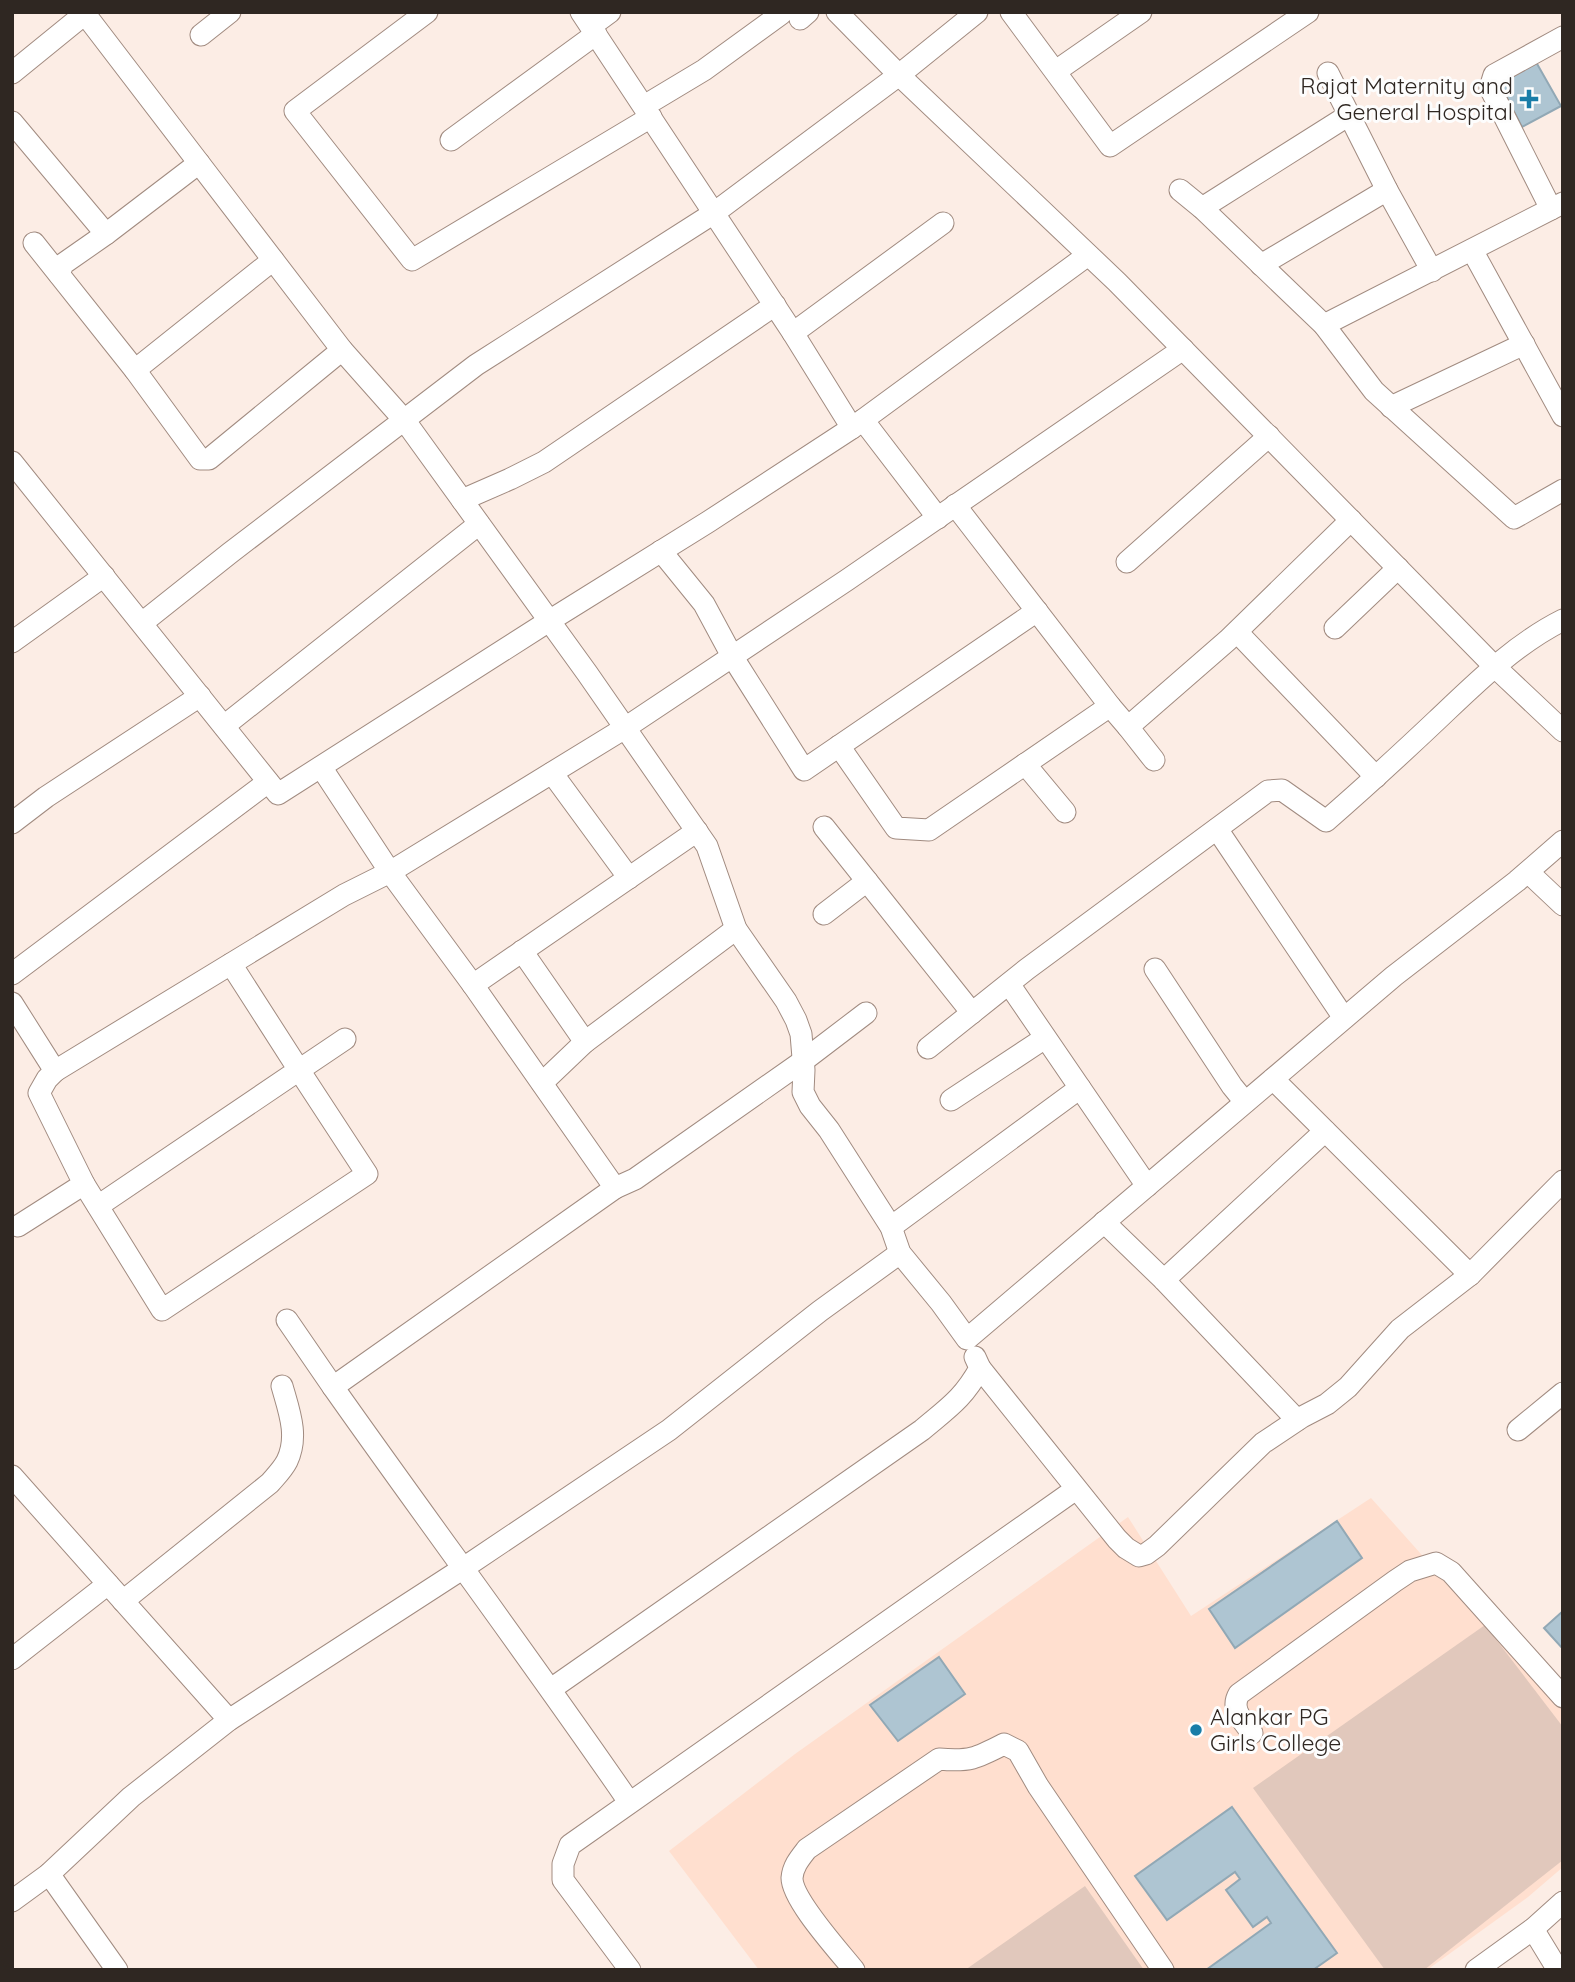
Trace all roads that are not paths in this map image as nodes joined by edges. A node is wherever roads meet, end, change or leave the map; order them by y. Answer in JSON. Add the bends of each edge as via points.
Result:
{"nodes":[{"id":1,"x":230,"y":12,"type":"edge"},
{"id":2,"x":427,"y":12,"type":"edge"},
{"id":3,"x":610,"y":12,"type":"edge"},
{"id":4,"x":837,"y":12,"type":"edge"},
{"id":5,"x":978,"y":12,"type":"edge"},
{"id":6,"x":1011,"y":12,"type":"edge"},
{"id":7,"x":1142,"y":12,"type":"edge"},
{"id":8,"x":1308,"y":12,"type":"edge"},
{"id":9,"x":86,"y":13,"type":"edge"},
{"id":10,"x":796,"y":15,"type":"edge"},
{"id":11,"x":590,"y":24,"type":"edge"},
{"id":12,"x":201,"y":34,"type":"dead end"},
{"id":13,"x":1563,"y":37,"type":"edge"},
{"id":14,"x":1056,"y":71,"type":"junction"},
{"id":15,"x":12,"y":73,"type":"edge"},
{"id":16,"x":1328,"y":73,"type":"dead end"},
{"id":17,"x":900,"y":75,"type":"junction"},
{"id":18,"x":647,"y":112,"type":"junction"},
{"id":19,"x":1349,"y":115,"type":"junction"},
{"id":20,"x":12,"y":122,"type":"edge"},
{"id":21,"x":451,"y":140,"type":"dead end"},
{"id":22,"x":199,"y":163,"type":"junction"},
{"id":23,"x":1180,"y":190,"type":"dead end"},
{"id":24,"x":1387,"y":190,"type":"junction"},
{"id":25,"x":1557,"y":206,"type":"edge"},
{"id":26,"x":1202,"y":208,"type":"junction"},
{"id":27,"x":714,"y":213,"type":"junction"},
{"id":28,"x":943,"y":223,"type":"dead end"},
{"id":29,"x":106,"y":234,"type":"junction"},
{"id":30,"x":34,"y":243,"type":"dead end"},
{"id":31,"x":1472,"y":250,"type":"junction"},
{"id":32,"x":1088,"y":255,"type":"junction"},
{"id":33,"x":273,"y":260,"type":"junction"},
{"id":34,"x":1261,"y":265,"type":"junction"},
{"id":35,"x":1432,"y":271,"type":"junction"},
{"id":36,"x":59,"y":274,"type":"junction"},
{"id":37,"x":775,"y":305,"type":"junction"},
{"id":38,"x":1324,"y":325,"type":"junction"},
{"id":39,"x":793,"y":332,"type":"junction"},
{"id":40,"x":1524,"y":344,"type":"junction"},
{"id":41,"x":1183,"y":349,"type":"junction"},
{"id":42,"x":342,"y":350,"type":"junction"},
{"id":43,"x":135,"y":370,"type":"junction"},
{"id":44,"x":1391,"y":407,"type":"junction"},
{"id":45,"x":1563,"y":416,"type":"edge"},
{"id":46,"x":404,"y":422,"type":"junction"},
{"id":47,"x":857,"y":424,"type":"junction"},
{"id":48,"x":1269,"y":436,"type":"junction"},
{"id":49,"x":14,"y":468,"type":"edge"},
{"id":50,"x":1563,"y":490,"type":"edge"},
{"id":51,"x":462,"y":500,"type":"junction"},
{"id":52,"x":947,"y":511,"type":"junction"},
{"id":53,"x":1351,"y":520,"type":"junction"},
{"id":54,"x":479,"y":524,"type":"junction"},
{"id":55,"x":661,"y":551,"type":"junction"},
{"id":56,"x":1127,"y":562,"type":"dead end"},
{"id":57,"x":1398,"y":568,"type":"junction"},
{"id":58,"x":104,"y":576,"type":"junction"},
{"id":59,"x":1037,"y":611,"type":"junction"},
{"id":60,"x":1563,"y":620,"type":"edge"},
{"id":61,"x":549,"y":621,"type":"junction"},
{"id":62,"x":142,"y":623,"type":"junction"},
{"id":63,"x":1335,"y":628,"type":"dead end"},
{"id":64,"x":1237,"y":632,"type":"junction"},
{"id":65,"x":12,"y":642,"type":"edge"},
{"id":66,"x":732,"y":656,"type":"junction"},
{"id":67,"x":1493,"y":667,"type":"junction"},
{"id":68,"x":200,"y":696,"type":"junction"},
{"id":69,"x":1110,"y":706,"type":"junction"},
{"id":70,"x":224,"y":726,"type":"junction"},
{"id":71,"x":1128,"y":727,"type":"junction"},
{"id":72,"x":625,"y":728,"type":"junction"},
{"id":73,"x":1563,"y":731,"type":"edge"},
{"id":74,"x":839,"y":746,"type":"junction"},
{"id":75,"x":1154,"y":760,"type":"dead end"},
{"id":76,"x":1025,"y":764,"type":"junction"},
{"id":77,"x":321,"y":766,"type":"junction"},
{"id":78,"x":552,"y":773,"type":"junction"},
{"id":79,"x":1376,"y":777,"type":"junction"},
{"id":80,"x":268,"y":782,"type":"junction"},
{"id":81,"x":1065,"y":812,"type":"dead end"},
{"id":82,"x":12,"y":823,"type":"edge"},
{"id":83,"x":824,"y":827,"type":"dead end"},
{"id":84,"x":1217,"y":829,"type":"junction"},
{"id":85,"x":697,"y":831,"type":"junction"},
{"id":86,"x":1563,"y":841,"type":"edge"},
{"id":87,"x":390,"y":872,"type":"junction"},
{"id":88,"x":1528,"y":872,"type":"junction"},
{"id":89,"x":629,"y":877,"type":"junction"},
{"id":90,"x":867,"y":881,"type":"junction"},
{"id":91,"x":1563,"y":905,"type":"edge"},
{"id":92,"x":824,"y":914,"type":"dead end"},
{"id":93,"x":736,"y":929,"type":"junction"},
{"id":94,"x":522,"y":951,"type":"junction"},
{"id":95,"x":231,"y":964,"type":"junction"},
{"id":96,"x":1155,"y":969,"type":"dead end"},
{"id":97,"x":12,"y":974,"type":"edge"},
{"id":98,"x":1009,"y":984,"type":"junction"},
{"id":99,"x":472,"y":985,"type":"junction"},
{"id":100,"x":12,"y":1003,"type":"edge"},
{"id":101,"x":866,"y":1013,"type":"dead end"},
{"id":102,"x":972,"y":1013,"type":"junction"},
{"id":103,"x":1344,"y":1018,"type":"junction"},
{"id":104,"x":1045,"y":1038,"type":"junction"},
{"id":105,"x":345,"y":1039,"type":"dead end"},
{"id":106,"x":585,"y":1042,"type":"junction"},
{"id":107,"x":928,"y":1048,"type":"dead end"},
{"id":108,"x":803,"y":1061,"type":"junction"},
{"id":109,"x":299,"y":1070,"type":"junction"},
{"id":110,"x":55,"y":1071,"type":"junction"},
{"id":111,"x":1273,"y":1079,"type":"junction"},
{"id":112,"x":542,"y":1083,"type":"junction"},
{"id":113,"x":1080,"y":1088,"type":"junction"},
{"id":114,"x":951,"y":1100,"type":"dead end"},
{"id":115,"x":1245,"y":1102,"type":"junction"},
{"id":116,"x":1325,"y":1131,"type":"junction"},
{"id":117,"x":1563,"y":1181,"type":"edge"},
{"id":118,"x":84,"y":1184,"type":"junction"},
{"id":119,"x":1147,"y":1186,"type":"junction"},
{"id":120,"x":615,"y":1188,"type":"junction"},
{"id":121,"x":98,"y":1206,"type":"junction"},
{"id":122,"x":1104,"y":1222,"type":"junction"},
{"id":123,"x":14,"y":1225,"type":"edge"},
{"id":124,"x":891,"y":1227,"type":"junction"},
{"id":125,"x":900,"y":1253,"type":"junction"},
{"id":126,"x":1470,"y":1275,"type":"junction"},
{"id":127,"x":1164,"y":1280,"type":"junction"},
{"id":128,"x":288,"y":1320,"type":"dead end"},
{"id":129,"x":967,"y":1339,"type":"junction"},
{"id":130,"x":980,"y":1368,"type":"junction"},
{"id":131,"x":282,"y":1386,"type":"dead end"},
{"id":132,"x":333,"y":1387,"type":"junction"},
{"id":133,"x":1563,"y":1393,"type":"edge"},
{"id":134,"x":1297,"y":1420,"type":"junction"},
{"id":135,"x":1518,"y":1430,"type":"dead end"},
{"id":136,"x":12,"y":1476,"type":"edge"},
{"id":137,"x":1076,"y":1489,"type":"junction"},
{"id":138,"x":462,"y":1569,"type":"junction"},
{"id":139,"x":108,"y":1584,"type":"junction"},
{"id":140,"x":123,"y":1601,"type":"junction"},
{"id":141,"x":12,"y":1660,"type":"edge"},
{"id":142,"x":551,"y":1689,"type":"junction"},
{"id":143,"x":1563,"y":1697,"type":"edge"},
{"id":144,"x":229,"y":1720,"type":"junction"},
{"id":145,"x":1252,"y":1733,"type":"dead end"},
{"id":146,"x":629,"y":1802,"type":"junction"},
{"id":147,"x":49,"y":1874,"type":"junction"},
{"id":148,"x":12,"y":1901,"type":"edge"},
{"id":149,"x":1563,"y":1902,"type":"edge"},
{"id":150,"x":1533,"y":1929,"type":"junction"},
{"id":151,"x":117,"y":1970,"type":"edge"},
{"id":152,"x":630,"y":1970,"type":"edge"},
{"id":153,"x":853,"y":1970,"type":"edge"},
{"id":154,"x":1163,"y":1970,"type":"edge"},
{"id":155,"x":1476,"y":1970,"type":"edge"},
{"id":156,"x":1558,"y":1970,"type":"edge"}],
"edges":[{"from":1,"to":12,"type":"street"},
{"from":2,"to":18,"type":"street","via":[[295,111],[412,260]]},
{"from":3,"to":11,"type":"street"},
{"from":4,"to":17,"type":"street"},
{"from":5,"to":17,"type":"street"},
{"from":6,"to":14,"type":"street"},
{"from":7,"to":14,"type":"street"},
{"from":8,"to":14,"type":"street","via":[[1110,146]]},
{"from":9,"to":15,"type":"street"},
{"from":9,"to":22,"type":"street"},
{"from":10,"to":18,"type":"street","via":[[704,69]]},
{"from":11,"to":18,"type":"street"},
{"from":11,"to":21,"type":"street"},
{"from":13,"to":25,"type":"street","via":[[1494,75],[1490,88]]},
{"from":16,"to":19,"type":"street"},
{"from":17,"to":27,"type":"street"},
{"from":17,"to":32,"type":"street"},
{"from":18,"to":27,"type":"street"},
{"from":19,"to":24,"type":"street"},
{"from":19,"to":26,"type":"street"},
{"from":20,"to":29,"type":"street"},
{"from":22,"to":29,"type":"street"},
{"from":22,"to":33,"type":"street"},
{"from":23,"to":26,"type":"street"},
{"from":24,"to":34,"type":"street"},
{"from":24,"to":35,"type":"street"},
{"from":25,"to":31,"type":"street"},
{"from":26,"to":34,"type":"street"},
{"from":27,"to":37,"type":"street"},
{"from":27,"to":46,"type":"street","via":[[477,365]]},
{"from":28,"to":39,"type":"street"},
{"from":29,"to":36,"type":"street","via":[[63,264]]},
{"from":30,"to":36,"type":"street"},
{"from":31,"to":35,"type":"street"},
{"from":31,"to":40,"type":"street"},
{"from":32,"to":41,"type":"street"},
{"from":32,"to":47,"type":"street"},
{"from":33,"to":42,"type":"street"},
{"from":33,"to":43,"type":"street"},
{"from":34,"to":38,"type":"street"},
{"from":35,"to":38,"type":"street"},
{"from":36,"to":43,"type":"street"},
{"from":37,"to":39,"type":"street"},
{"from":37,"to":51,"type":"street","via":[[544,461]]},
{"from":38,"to":44,"type":"street"},
{"from":39,"to":47,"type":"street"},
{"from":40,"to":44,"type":"street"},
{"from":40,"to":45,"type":"street"},
{"from":41,"to":48,"type":"street"},
{"from":41,"to":52,"type":"street"},
{"from":42,"to":43,"type":"street","via":[[209,460],[200,459]]},
{"from":42,"to":46,"type":"street"},
{"from":44,"to":50,"type":"street","via":[[1514,518]]},
{"from":46,"to":51,"type":"street"},
{"from":46,"to":62,"type":"street"},
{"from":47,"to":52,"type":"street"},
{"from":47,"to":55,"type":"street"},
{"from":48,"to":53,"type":"street"},
{"from":48,"to":56,"type":"street"},
{"from":49,"to":58,"type":"street"},
{"from":51,"to":54,"type":"street"},
{"from":52,"to":59,"type":"street"},
{"from":52,"to":66,"type":"street"},
{"from":53,"to":57,"type":"street"},
{"from":53,"to":64,"type":"street"},
{"from":54,"to":61,"type":"street"},
{"from":54,"to":70,"type":"street"},
{"from":55,"to":61,"type":"street"},
{"from":55,"to":66,"type":"street","via":[[704,604]]},
{"from":57,"to":63,"type":"street"},
{"from":57,"to":67,"type":"street"},
{"from":58,"to":62,"type":"street"},
{"from":58,"to":65,"type":"street"},
{"from":59,"to":69,"type":"street"},
{"from":59,"to":74,"type":"street"},
{"from":60,"to":67,"type":"street"},
{"from":61,"to":72,"type":"street"},
{"from":61,"to":77,"type":"street"},
{"from":62,"to":68,"type":"street"},
{"from":64,"to":71,"type":"street"},
{"from":64,"to":79,"type":"street"},
{"from":66,"to":72,"type":"street"},
{"from":66,"to":74,"type":"street","via":[[804,770]]},
{"from":67,"to":73,"type":"street"},
{"from":67,"to":79,"type":"street"},
{"from":68,"to":70,"type":"street"},
{"from":68,"to":82,"type":"street"},
{"from":69,"to":71,"type":"street"},
{"from":69,"to":76,"type":"street"},
{"from":70,"to":80,"type":"street"},
{"from":71,"to":75,"type":"street"},
{"from":72,"to":78,"type":"street"},
{"from":72,"to":85,"type":"street"},
{"from":74,"to":76,"type":"street","via":[[896,828],[929,830]]},
{"from":76,"to":81,"type":"street"},
{"from":77,"to":80,"type":"street","via":[[278,794]]},
{"from":77,"to":87,"type":"street"},
{"from":78,"to":87,"type":"street"},
{"from":78,"to":89,"type":"street"},
{"from":79,"to":84,"type":"street","via":[[1326,821],[1282,790],[1268,791]]},
{"from":80,"to":97,"type":"street"},
{"from":83,"to":90,"type":"street"},
{"from":84,"to":98,"type":"street"},
{"from":84,"to":103,"type":"street"},
{"from":85,"to":89,"type":"street"},
{"from":85,"to":93,"type":"street","via":[[707,846]]},
{"from":86,"to":88,"type":"street"},
{"from":87,"to":95,"type":"street"},
{"from":87,"to":99,"type":"street"},
{"from":88,"to":91,"type":"street"},
{"from":88,"to":103,"type":"street"},
{"from":89,"to":94,"type":"street"},
{"from":90,"to":92,"type":"street"},
{"from":90,"to":102,"type":"street"},
{"from":93,"to":106,"type":"street"},
{"from":93,"to":108,"type":"street","via":[[786,1001],[801,1034]]},
{"from":94,"to":99,"type":"street"},
{"from":94,"to":106,"type":"street"},
{"from":95,"to":109,"type":"street"},
{"from":95,"to":110,"type":"street"},
{"from":96,"to":115,"type":"street"},
{"from":98,"to":102,"type":"street"},
{"from":98,"to":104,"type":"street"},
{"from":99,"to":112,"type":"street"},
{"from":100,"to":110,"type":"street"},
{"from":101,"to":108,"type":"street"},
{"from":102,"to":107,"type":"street"},
{"from":103,"to":111,"type":"street"},
{"from":104,"to":113,"type":"street"},
{"from":104,"to":114,"type":"street"},
{"from":105,"to":109,"type":"street"},
{"from":106,"to":112,"type":"street"},
{"from":108,"to":120,"type":"street","via":[[635,1179]]},
{"from":108,"to":124,"type":"street","via":[[803,1092],[810,1106]]},
{"from":109,"to":121,"type":"street"},
{"from":109,"to":121,"type":"street","via":[[367,1174],[162,1310]]},
{"from":110,"to":118,"type":"street","via":[[39,1093]]},
{"from":111,"to":115,"type":"street"},
{"from":111,"to":116,"type":"street"},
{"from":112,"to":120,"type":"street"},
{"from":113,"to":119,"type":"street"},
{"from":113,"to":124,"type":"street"},
{"from":115,"to":119,"type":"street"},
{"from":116,"to":126,"type":"street"},
{"from":116,"to":127,"type":"street"},
{"from":117,"to":126,"type":"street"},
{"from":118,"to":121,"type":"street"},
{"from":118,"to":123,"type":"street"},
{"from":119,"to":122,"type":"street"},
{"from":120,"to":132,"type":"street"},
{"from":122,"to":127,"type":"street"},
{"from":122,"to":129,"type":"street"},
{"from":124,"to":125,"type":"street"},
{"from":125,"to":129,"type":"street"},
{"from":125,"to":138,"type":"street","via":[[669,1430]]},
{"from":126,"to":134,"type":"street","via":[[1400,1329],[1348,1387]]},
{"from":127,"to":134,"type":"street"},
{"from":128,"to":132,"type":"street"},
{"from":129,"to":130,"type":"street"},
{"from":130,"to":137,"type":"street"},
{"from":130,"to":142,"type":"street","via":[[961,1398],[922,1430]]},
{"from":131,"to":140,"type":"street","via":[[293,1424],[286,1463],[270,1483]]},
{"from":132,"to":138,"type":"street"},
{"from":133,"to":135,"type":"street"},
{"from":134,"to":137,"type":"street","via":[[1263,1443],[1146,1554],[1139,1556],[1126,1548]]},
{"from":136,"to":139,"type":"street"},
{"from":137,"to":146,"type":"street"},
{"from":138,"to":142,"type":"street"},
{"from":138,"to":144,"type":"street"},
{"from":139,"to":140,"type":"street"},
{"from":139,"to":141,"type":"street"},
{"from":140,"to":144,"type":"street"},
{"from":142,"to":146,"type":"street"},
{"from":143,"to":145,"type":"street","via":[[1451,1572],[1436,1563],[1410,1571],[1239,1694],[1237,1712]]},
{"from":144,"to":147,"type":"street","via":[[131,1797]]},
{"from":146,"to":152,"type":"street","via":[[570,1845],[563,1864],[564,1880]]},
{"from":147,"to":148,"type":"street"},
{"from":147,"to":151,"type":"street"},
{"from":149,"to":150,"type":"street"},
{"from":150,"to":155,"type":"street"},
{"from":150,"to":156,"type":"street"},
{"from":153,"to":154,"type":"street","via":[[796,1897],[792,1879],[797,1861],[807,1849],[939,1759],[977,1758],[1004,1744],[1018,1751]]}]}
